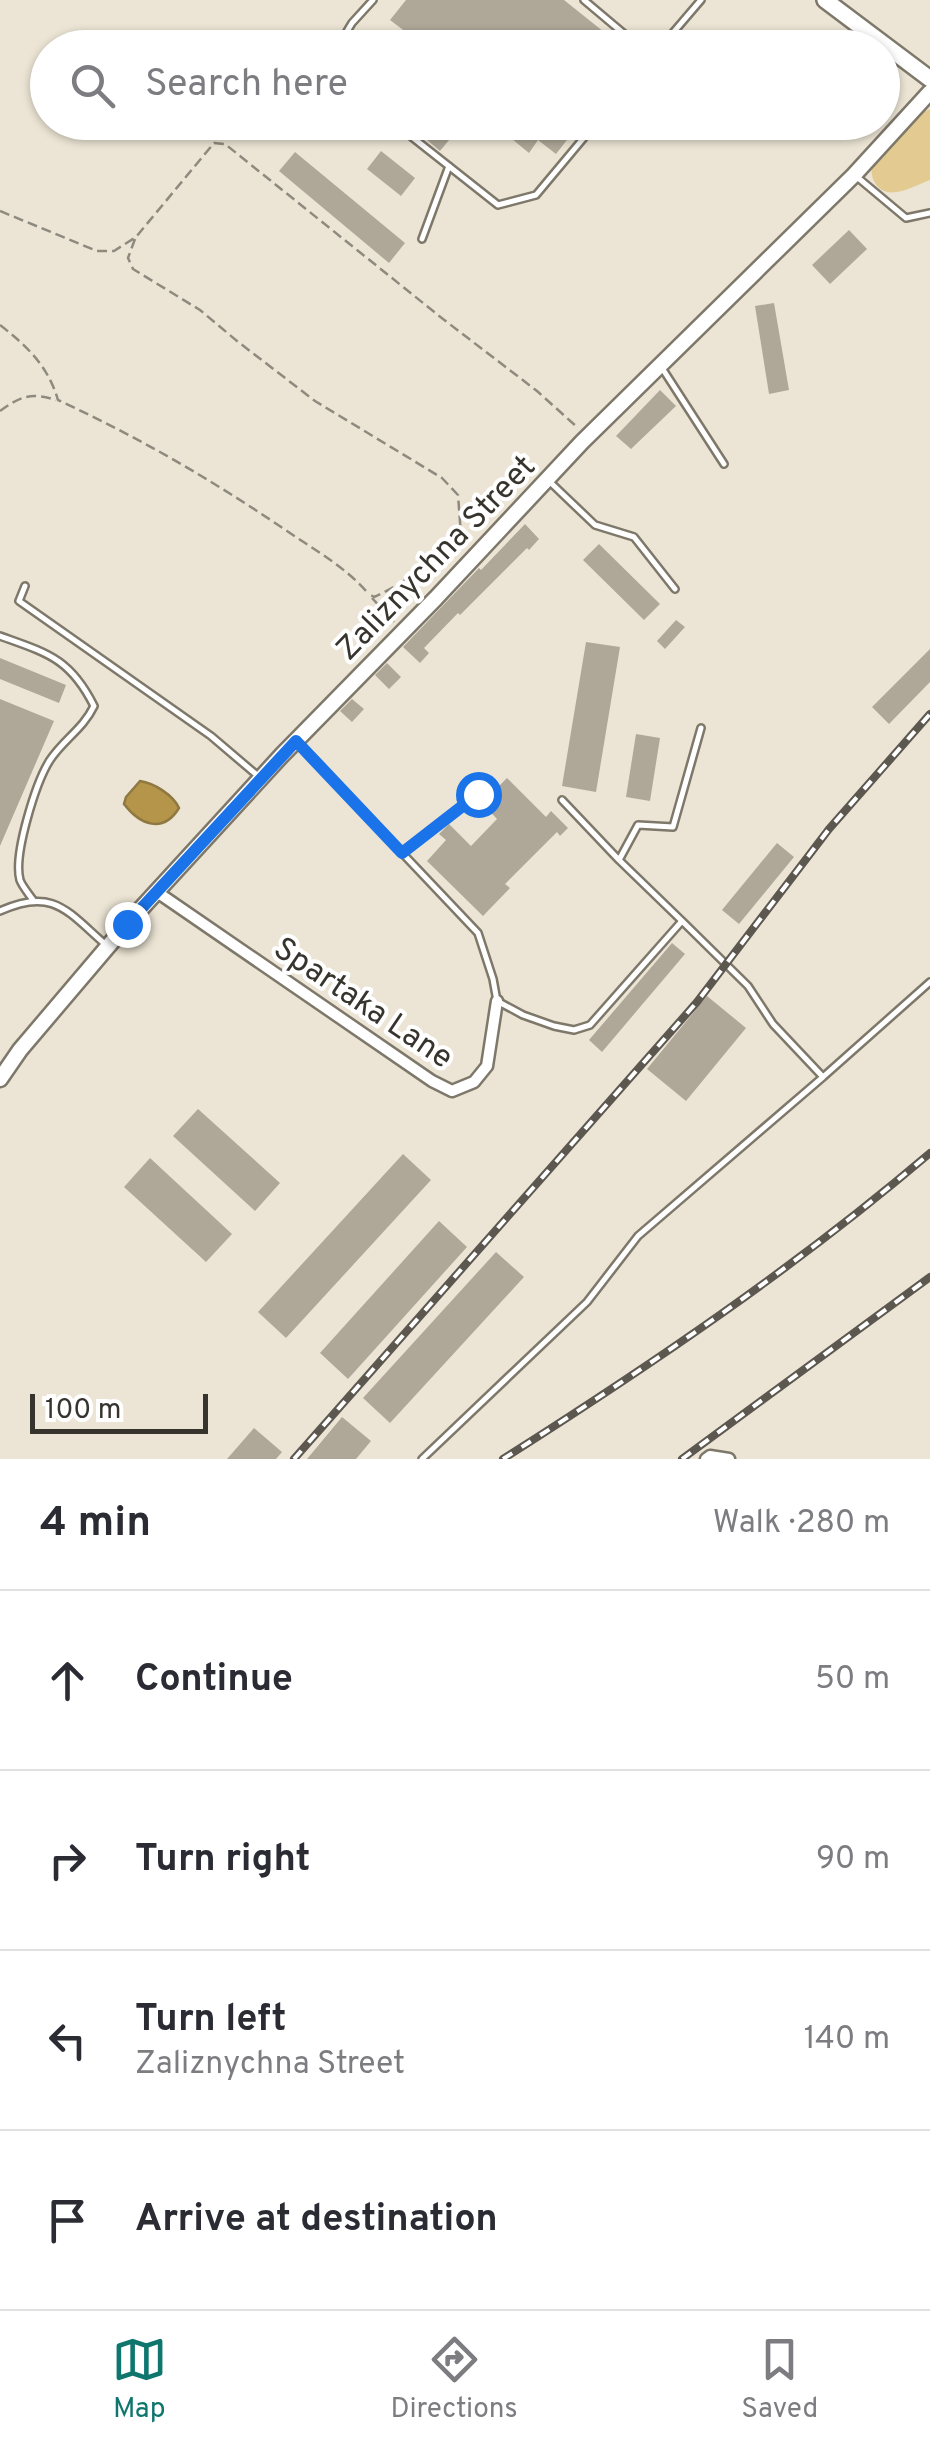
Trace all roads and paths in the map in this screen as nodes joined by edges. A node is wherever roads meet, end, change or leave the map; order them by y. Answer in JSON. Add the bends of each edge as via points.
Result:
{"nodes":[{"id":1,"x":373,"y":0,"type":"edge"},
{"id":2,"x":584,"y":0,"type":"edge"},
{"id":3,"x":700,"y":0,"type":"edge"},
{"id":4,"x":825,"y":0,"type":"edge"},
{"id":5,"x":348,"y":30,"type":"edge"},
{"id":6,"x":620,"y":30,"type":"edge"},
{"id":7,"x":675,"y":30,"type":"edge"},
{"id":8,"x":865,"y":30,"type":"edge"},
{"id":9,"x":900,"y":56,"type":"edge"},
{"id":10,"x":930,"y":79,"type":"edge"},
{"id":11,"x":930,"y":92,"type":"edge"},
{"id":12,"x":900,"y":124,"type":"edge"},
{"id":13,"x":416,"y":140,"type":"edge"},
{"id":14,"x":582,"y":140,"type":"edge"},
{"id":15,"x":886,"y":140,"type":"edge"},
{"id":16,"x":449,"y":166,"type":"junction"},
{"id":17,"x":854,"y":174,"type":"junction"},
{"id":18,"x":0,"y":211,"type":"edge"},
{"id":19,"x":930,"y":213,"type":"edge"},
{"id":20,"x":136,"y":238,"type":"junction"},
{"id":21,"x":422,"y":239,"type":"dead end"},
{"id":22,"x":0,"y":325,"type":"edge"},
{"id":23,"x":660,"y":366,"type":"junction"},
{"id":24,"x":58,"y":400,"type":"junction"},
{"id":25,"x":0,"y":411,"type":"edge"},
{"id":26,"x":582,"y":442,"type":"junction"},
{"id":27,"x":724,"y":464,"type":"dead end"},
{"id":28,"x":548,"y":480,"type":"junction"},
{"id":29,"x":25,"y":586,"type":"dead end"},
{"id":30,"x":674,"y":588,"type":"dead end"},
{"id":31,"x":367,"y":593,"type":"junction"},
{"id":32,"x":406,"y":629,"type":"junction"},
{"id":33,"x":0,"y":636,"type":"edge"},
{"id":34,"x":701,"y":728,"type":"dead end"},
{"id":35,"x":296,"y":741,"type":"junction"},
{"id":36,"x":260,"y":778,"type":"junction"},
{"id":37,"x":478,"y":794,"type":"dead end"},
{"id":38,"x":562,"y":800,"type":"dead end"},
{"id":39,"x":402,"y":853,"type":"junction"},
{"id":40,"x":619,"y":860,"type":"junction"},
{"id":41,"x":157,"y":892,"type":"junction"},
{"id":42,"x":33,"y":900,"type":"junction"},
{"id":43,"x":0,"y":911,"type":"edge"},
{"id":44,"x":682,"y":921,"type":"junction"},
{"id":45,"x":108,"y":947,"type":"junction"},
{"id":46,"x":930,"y":982,"type":"edge"},
{"id":47,"x":497,"y":1001,"type":"junction"},
{"id":48,"x":822,"y":1077,"type":"junction"},
{"id":49,"x":0,"y":1079,"type":"edge"},
{"id":50,"x":422,"y":1459,"type":"edge"},
{"id":51,"x":706,"y":1459,"type":"edge"},
{"id":52,"x":729,"y":1459,"type":"edge"}],
"edges":[{"from":1,"to":5,"type":"lane"},
{"from":2,"to":6,"type":"lane"},
{"from":3,"to":7,"type":"lane"},
{"from":4,"to":8,"type":"main road"},
{"from":9,"to":10,"type":"main road"},
{"from":11,"to":12,"type":"street","name":"Zaliznychna Street"},
{"from":13,"to":16,"type":"lane"},
{"from":14,"to":16,"type":"lane","via":[[536,195],[498,205]]},
{"from":15,"to":17,"type":"street","name":"Zaliznychna Street"},
{"from":16,"to":21,"type":"lane"},
{"from":17,"to":19,"type":"lane","via":[[906,218]]},
{"from":17,"to":23,"type":"street","name":"Zaliznychna Street"},
{"from":18,"to":20,"type":"path","via":[[96,252],[114,251]]},
{"from":20,"to":26,"type":"path","via":[[214,144],[225,144],[537,391],[577,427]]},
{"from":20,"to":31,"type":"path","via":[[128,258],[133,269],[458,495],[461,535],[433,562],[374,597]]},
{"from":22,"to":24,"type":"path","via":[[40,360]]},
{"from":23,"to":26,"type":"street","name":"Zaliznychna Street"},
{"from":23,"to":27,"type":"lane"},
{"from":24,"to":25,"type":"path","via":[[37,394]]},
{"from":24,"to":31,"type":"path","via":[[184,464]]},
{"from":26,"to":28,"type":"street","name":"Zaliznychna Street"},
{"from":28,"to":30,"type":"lane","via":[[595,525],[634,538]]},
{"from":28,"to":32,"type":"street","name":"Zaliznychna Street"},
{"from":29,"to":36,"type":"lane","via":[[19,602],[211,736]]},
{"from":31,"to":32,"type":"path"},
{"from":32,"to":35,"type":"street","name":"Zaliznychna Street"},
{"from":33,"to":42,"type":"lane","via":[[66,665],[94,706],[86,724],[49,762],[34,793],[20,879]]},
{"from":34,"to":40,"type":"lane","via":[[673,827],[638,825]]},
{"from":35,"to":36,"type":"street","name":"Zaliznychna Street"},
{"from":35,"to":39,"type":"lane"},
{"from":36,"to":41,"type":"street","name":"Zaliznychna Street"},
{"from":37,"to":39,"type":"lane"},
{"from":38,"to":40,"type":"lane"},
{"from":39,"to":47,"type":"lane","via":[[478,933]]},
{"from":40,"to":44,"type":"lane"},
{"from":41,"to":45,"type":"street","name":"Zaliznychna Street"},
{"from":41,"to":47,"type":"street","name":"Spartaka Lane","via":[[452,1091],[474,1082],[487,1066]]},
{"from":42,"to":43,"type":"lane"},
{"from":42,"to":45,"type":"lane","via":[[72,913]]},
{"from":44,"to":47,"type":"lane","via":[[590,1025],[554,1026]]},
{"from":44,"to":48,"type":"lane","via":[[748,986]]},
{"from":45,"to":49,"type":"street","name":"Zaliznychna Street"},
{"from":46,"to":48,"type":"lane"},
{"from":48,"to":50,"type":"lane","via":[[638,1236],[587,1302]]},
{"from":51,"to":52,"type":"street"}]}
